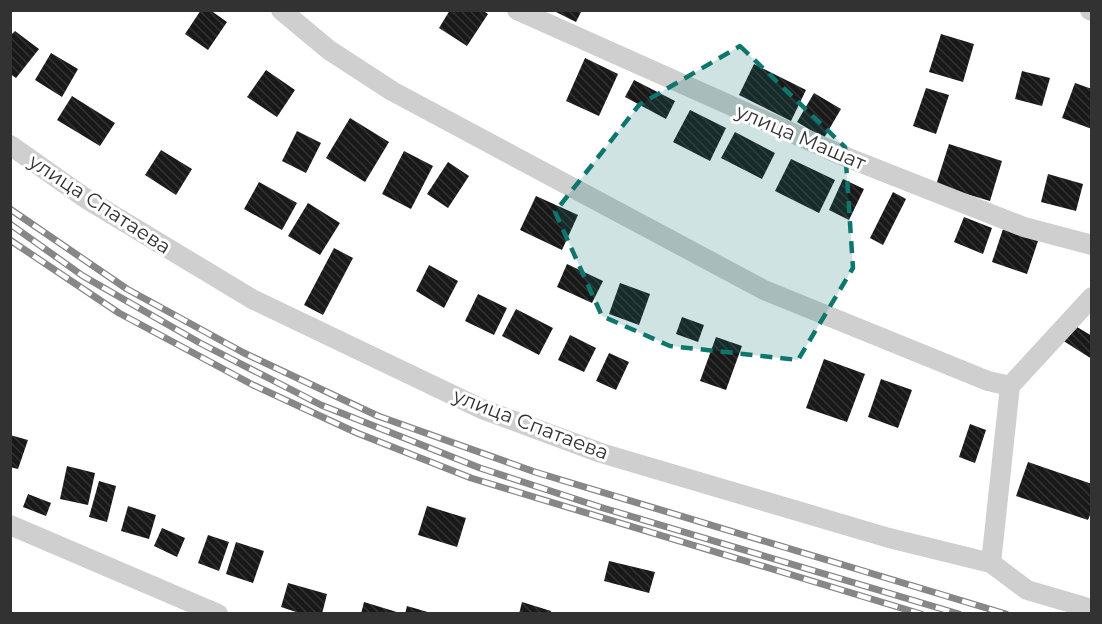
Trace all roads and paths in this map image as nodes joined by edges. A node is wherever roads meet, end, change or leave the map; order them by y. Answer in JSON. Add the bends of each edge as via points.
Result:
{"nodes":[{"id":1,"x":281,"y":10,"type":"edge"},
{"id":2,"x":517,"y":10,"type":"edge"},
{"id":3,"x":10,"y":145,"type":"edge"},
{"id":4,"x":1092,"y":245,"type":"edge"},
{"id":5,"x":1092,"y":297,"type":"edge"},
{"id":6,"x":1010,"y":386,"type":"junction"},
{"id":7,"x":10,"y":525,"type":"edge"},
{"id":8,"x":991,"y":564,"type":"junction"},
{"id":9,"x":1092,"y":609,"type":"edge"},
{"id":10,"x":218,"y":614,"type":"edge"}],
"edges":[{"from":1,"to":6,"type":"street","via":[[329,50],[392,91],[764,290],[988,381]]},
{"from":2,"to":4,"type":"street","name":"улица Машат","via":[[846,158],[1024,227]]},
{"from":3,"to":8,"type":"street","name":"улица Спатаева","via":[[88,200],[252,299],[482,409],[602,453]]},
{"from":5,"to":6,"type":"street"},
{"from":6,"to":8,"type":"street"},
{"from":7,"to":10,"type":"street"},
{"from":8,"to":9,"type":"street","name":"улица Спатаева","via":[[1027,590]]}]}
